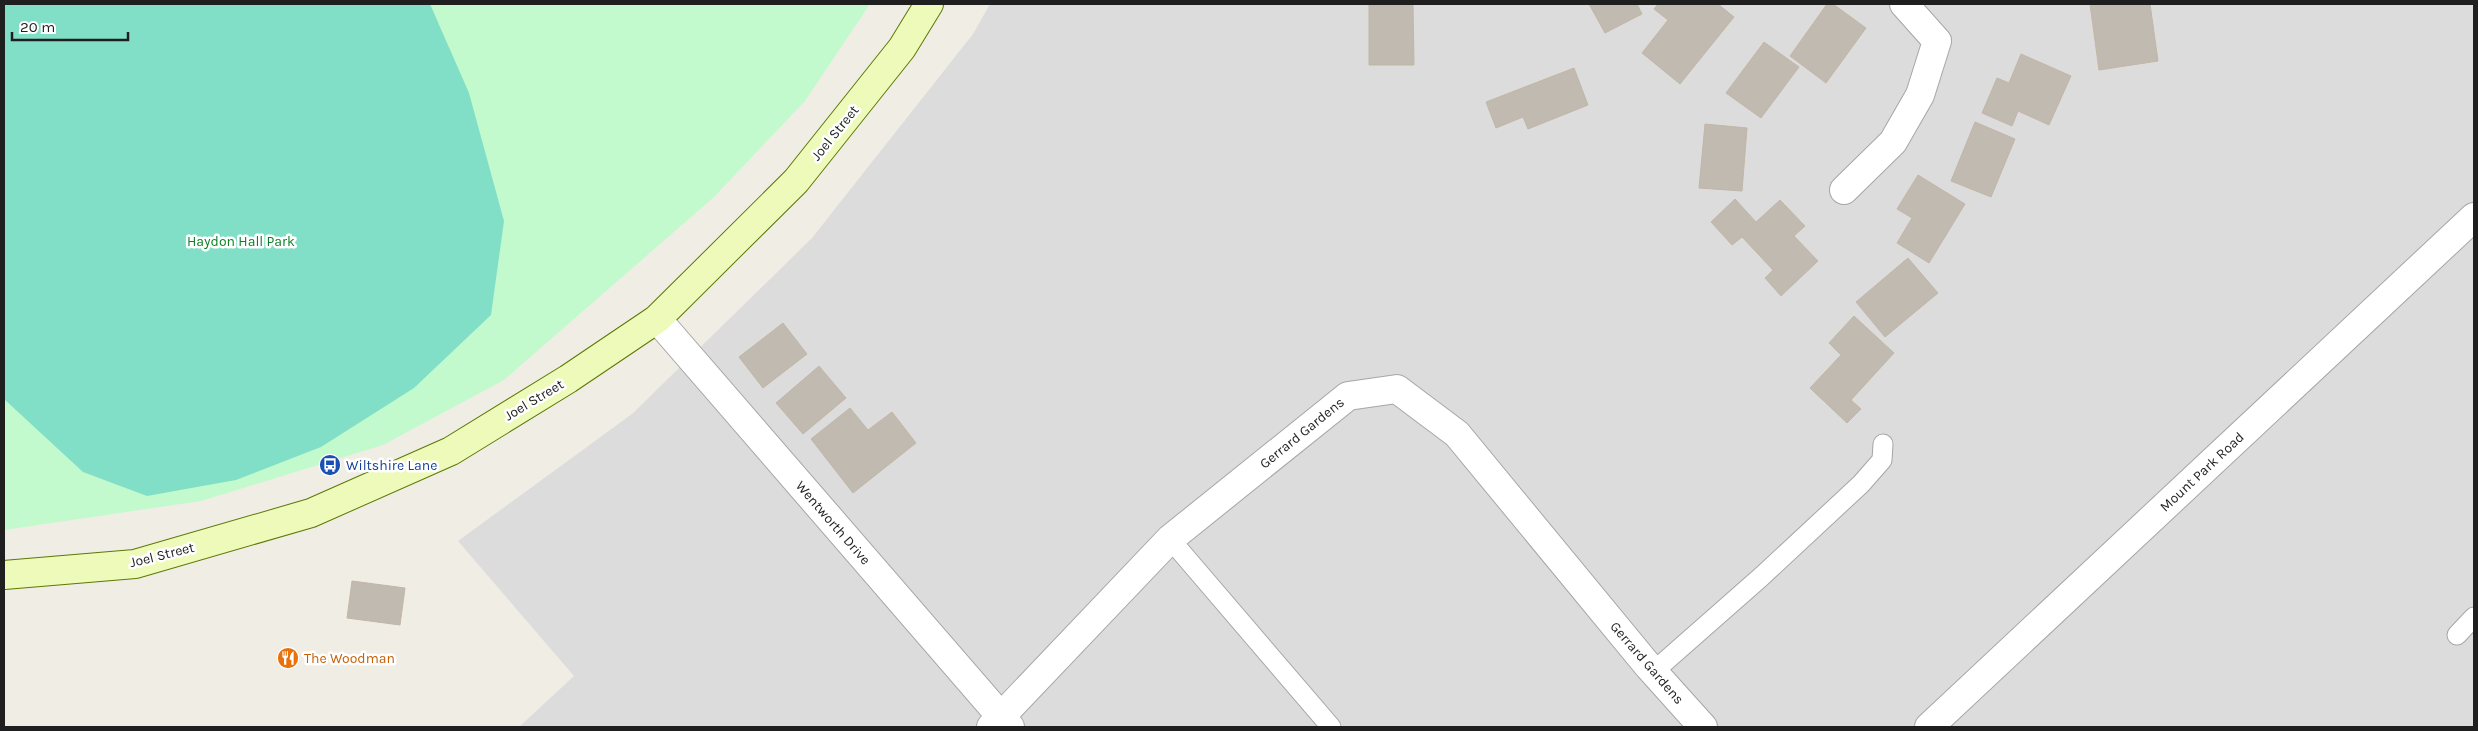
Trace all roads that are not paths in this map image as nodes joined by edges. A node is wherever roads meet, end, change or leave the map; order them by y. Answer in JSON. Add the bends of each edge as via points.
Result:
{"nodes":[{"id":1,"x":930,"y":4,"type":"edge"},
{"id":2,"x":1904,"y":4,"type":"edge"},
{"id":3,"x":1844,"y":190,"type":"dead end"},
{"id":4,"x":2474,"y":217,"type":"edge"},
{"id":5,"x":657,"y":318,"type":"junction"},
{"id":6,"x":1883,"y":444,"type":"dead end"},
{"id":7,"x":1170,"y":539,"type":"junction"},
{"id":8,"x":4,"y":575,"type":"edge"},
{"id":9,"x":2474,"y":617,"type":"edge"},
{"id":10,"x":2457,"y":635,"type":"dead end"},
{"id":11,"x":1653,"y":672,"type":"junction"},
{"id":12,"x":1001,"y":724,"type":"edge"},
{"id":13,"x":1331,"y":727,"type":"edge"},
{"id":14,"x":1703,"y":727,"type":"edge"},
{"id":15,"x":1929,"y":727,"type":"edge"}],
"edges":[{"from":1,"to":5,"type":"main road","name":"Joel Street","via":[[902,48],[796,182]]},
{"from":2,"to":3,"type":"street","via":[[1937,41],[1920,95],[1893,142]]},
{"from":4,"to":15,"type":"street","name":"Mount Park Road"},
{"from":5,"to":8,"type":"main road","name":"Joel Street","via":[[568,379],[451,451],[311,513],[135,564]]},
{"from":5,"to":12,"type":"street","name":"Wentworth Drive"},
{"from":6,"to":11,"type":"lane","via":[[1882,460],[1861,484]]},
{"from":7,"to":11,"type":"street","name":"Gerrard Gardens","via":[[1348,396],[1397,389],[1457,434]]},
{"from":7,"to":12,"type":"street","name":"Gerrard Gardens"},
{"from":7,"to":13,"type":"lane"},
{"from":9,"to":10,"type":"lane"},
{"from":11,"to":14,"type":"street","name":"Gerrard Gardens"}]}
